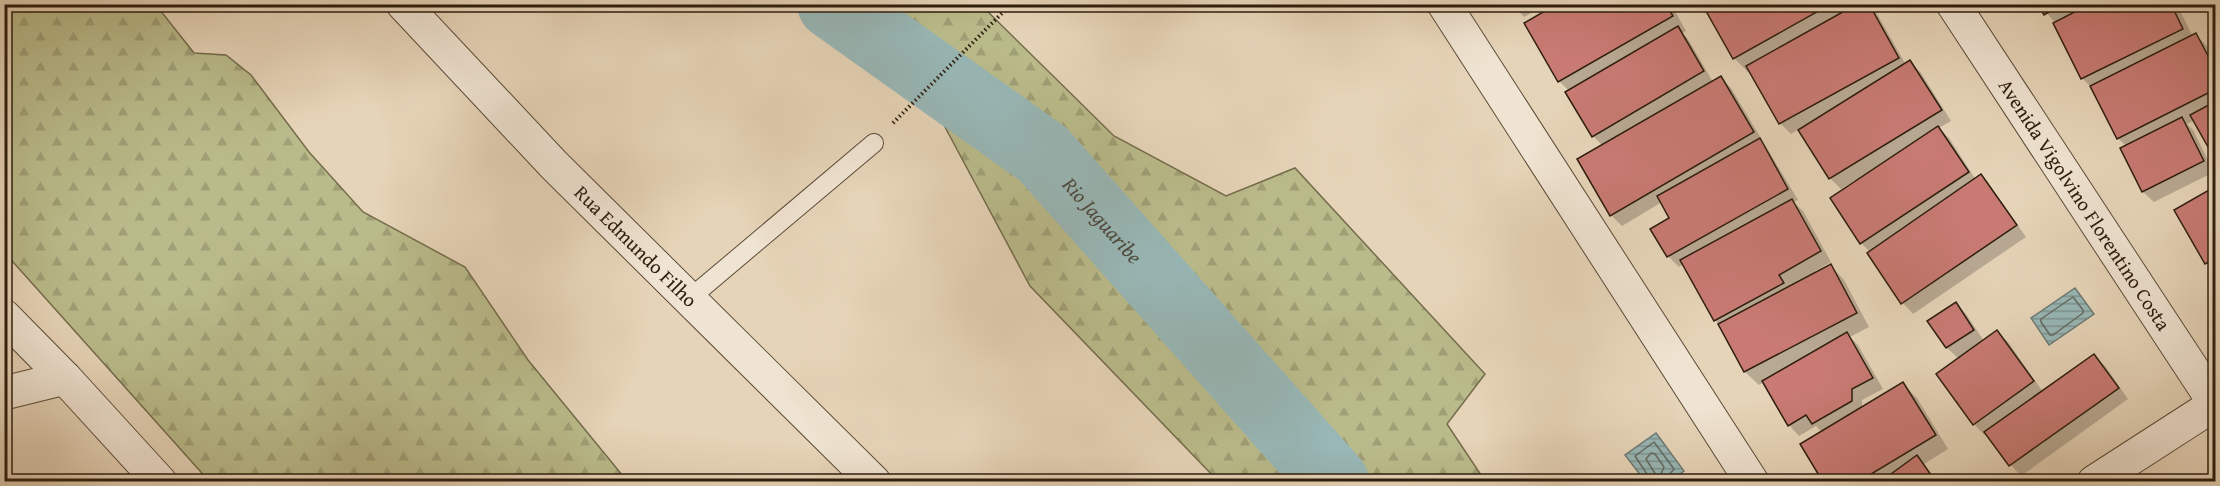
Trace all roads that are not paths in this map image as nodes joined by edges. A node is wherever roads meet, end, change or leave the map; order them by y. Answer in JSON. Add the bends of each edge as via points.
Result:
{"nodes":[{"id":1,"x":403,"y":4,"type":"edge"},
{"id":2,"x":1444,"y":4,"type":"edge"},
{"id":3,"x":1953,"y":4,"type":"edge"},
{"id":4,"x":874,"y":143,"type":"road end"},
{"id":5,"x":689,"y":299,"type":"junction"},
{"id":6,"x":4,"y":316,"type":"edge"},
{"id":7,"x":65,"y":378,"type":"junction"},
{"id":8,"x":4,"y":393,"type":"edge"},
{"id":9,"x":2215,"y":404,"type":"edge"},
{"id":10,"x":160,"y":482,"type":"edge"},
{"id":11,"x":874,"y":482,"type":"edge"},
{"id":12,"x":1752,"y":482,"type":"edge"},
{"id":13,"x":2094,"y":482,"type":"edge"}],
"edges":[{"from":1,"to":5,"type":"street","name":"Rua Edmundo Filho","via":[[554,165]]},
{"from":2,"to":12,"type":"street"},
{"from":3,"to":9,"type":"street","name":"Avenida Vigolvino Florentino Costa"},
{"from":4,"to":5,"type":"lane"},
{"from":5,"to":11,"type":"street","name":"Rua Edmundo Filho"},
{"from":6,"to":7,"type":"street"},
{"from":7,"to":8,"type":"street"},
{"from":7,"to":10,"type":"street"},
{"from":9,"to":13,"type":"street"}]}
